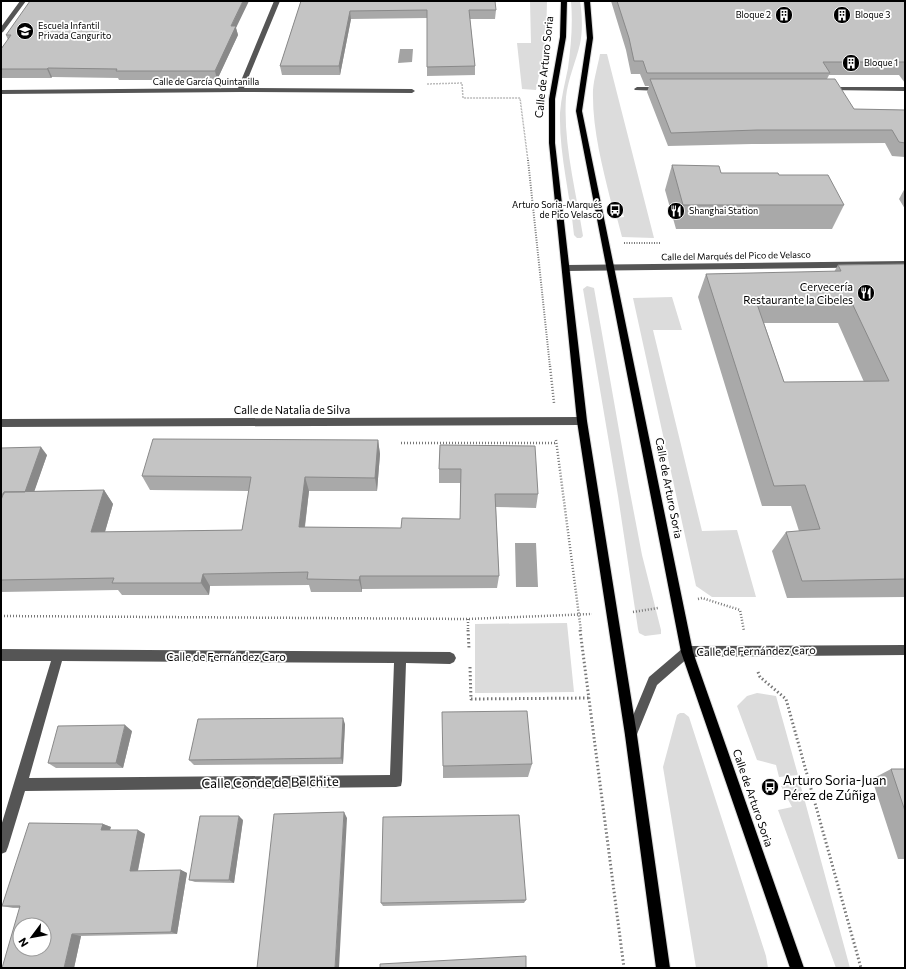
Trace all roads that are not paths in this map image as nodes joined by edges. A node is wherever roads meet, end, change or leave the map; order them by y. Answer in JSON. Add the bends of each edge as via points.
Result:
{"nodes":[{"id":1,"x":23,"y":1,"type":"edge"},
{"id":2,"x":278,"y":1,"type":"edge"},
{"id":3,"x":564,"y":1,"type":"edge"},
{"id":4,"x":587,"y":1,"type":"edge"},
{"id":5,"x":1,"y":31,"type":"edge"},
{"id":6,"x":637,"y":89,"type":"dead end"},
{"id":7,"x":668,"y":89,"type":"edge"},
{"id":8,"x":818,"y":89,"type":"edge"},
{"id":9,"x":905,"y":89,"type":"edge"},
{"id":10,"x":240,"y":90,"type":"junction"},
{"id":11,"x":412,"y":91,"type":"road end"},
{"id":12,"x":1,"y":92,"type":"edge"},
{"id":13,"x":905,"y":264,"type":"edge"},
{"id":14,"x":566,"y":268,"type":"junction"},
{"id":15,"x":611,"y":268,"type":"junction"},
{"id":16,"x":582,"y":421,"type":"junction"},
{"id":17,"x":1,"y":423,"type":"edge"},
{"id":18,"x":905,"y":650,"type":"edge"},
{"id":19,"x":687,"y":652,"type":"junction"},
{"id":20,"x":1,"y":655,"type":"edge"},
{"id":21,"x":58,"y":656,"type":"junction"},
{"id":22,"x":400,"y":658,"type":"junction"},
{"id":23,"x":450,"y":658,"type":"dead end"},
{"id":24,"x":631,"y":735,"type":"junction"},
{"id":25,"x":21,"y":785,"type":"junction"},
{"id":26,"x":1,"y":847,"type":"edge"},
{"id":27,"x":663,"y":968,"type":"edge"},
{"id":28,"x":797,"y":968,"type":"edge"}],
"edges":[{"from":1,"to":5,"type":"street"},
{"from":2,"to":10,"type":"street"},
{"from":3,"to":14,"type":"main road","name":"Calle de Arturo Soria","via":[[563,37],[552,99],[552,143]]},
{"from":4,"to":15,"type":"main road","name":"Calle de Arturo Soria","via":[[590,38],[579,111]]},
{"from":6,"to":7,"type":"street"},
{"from":8,"to":9,"type":"street"},
{"from":10,"to":11,"type":"street","name":"Calle de García Quintanilla"},
{"from":10,"to":12,"type":"street","name":"Calle de García Quintanilla"},
{"from":13,"to":15,"type":"street","name":"Calle del Marqués del Pico de Velasco"},
{"from":14,"to":15,"type":"street","name":"Calle del Marqués del Pico de Velasco"},
{"from":14,"to":16,"type":"main road","name":"Calle de Arturo Soria"},
{"from":15,"to":19,"type":"main road","name":"Calle de Arturo Soria"},
{"from":16,"to":17,"type":"street","name":"Calle de Natalia de Silva"},
{"from":16,"to":24,"type":"main road","name":"Calle de Arturo Soria"},
{"from":18,"to":19,"type":"street","name":"Calle de Fernández Caro"},
{"from":19,"to":24,"type":"street","name":"Calle de Fernández Caro","via":[[653,681]]},
{"from":19,"to":28,"type":"main road","name":"Calle de Arturo Soria"},
{"from":20,"to":21,"type":"street","name":"Calle de Fernández Caro"},
{"from":21,"to":22,"type":"street","name":"Calle de Fernández Caro"},
{"from":21,"to":25,"type":"street"},
{"from":22,"to":23,"type":"street","name":"Calle de Fernández Caro"},
{"from":22,"to":25,"type":"street","name":"Calle Conde de Belchite","via":[[396,781]]},
{"from":24,"to":27,"type":"main road","name":"Calle de Arturo Soria"},
{"from":25,"to":26,"type":"street"}]}
